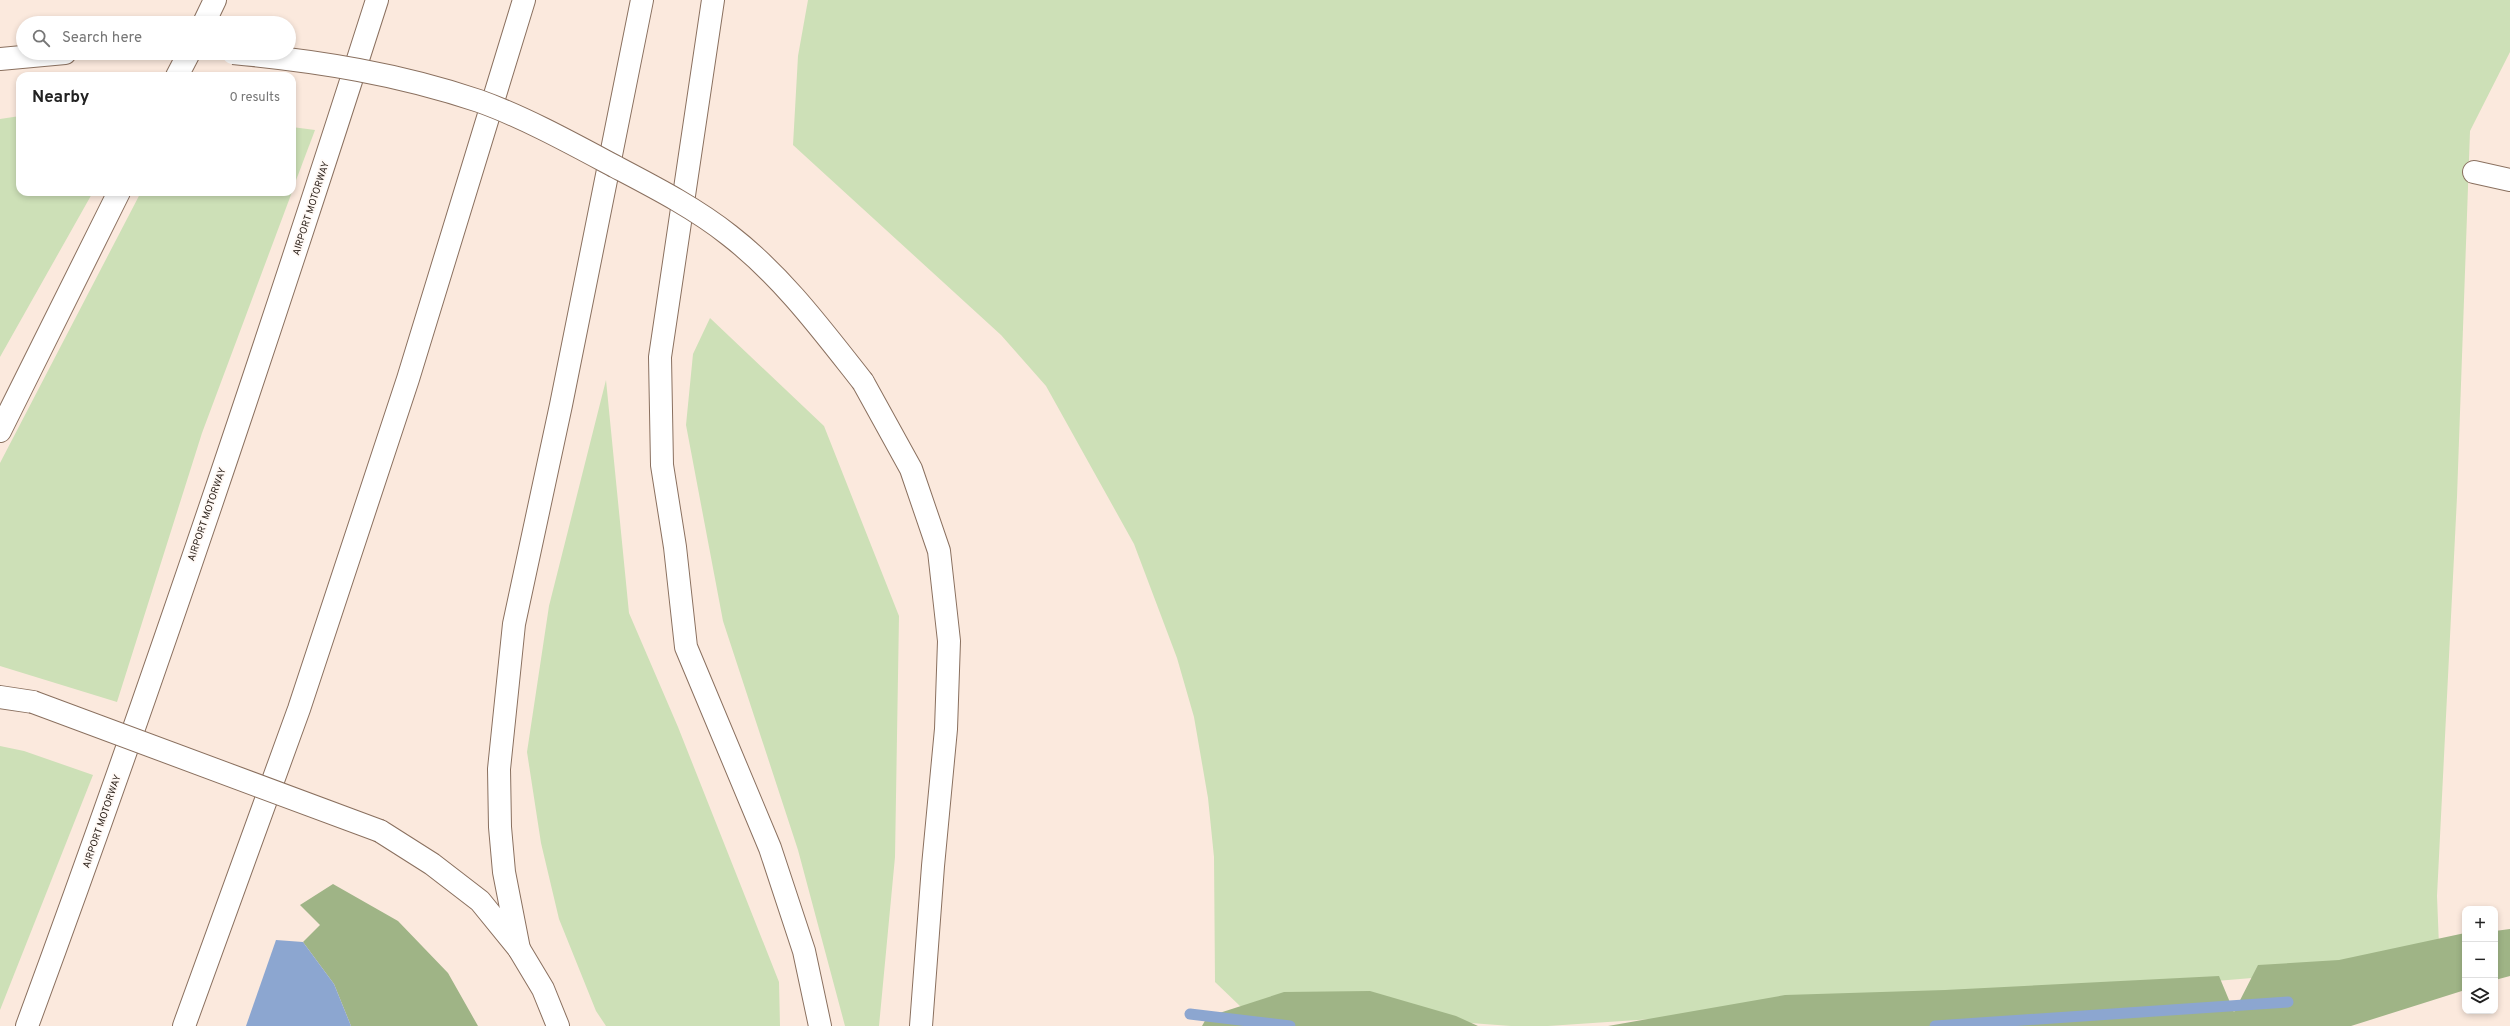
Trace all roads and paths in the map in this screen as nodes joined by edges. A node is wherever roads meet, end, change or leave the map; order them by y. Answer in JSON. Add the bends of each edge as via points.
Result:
{"nodes":[{"id":1,"x":215,"y":0,"type":"edge"},
{"id":2,"x":377,"y":0,"type":"edge"},
{"id":3,"x":524,"y":0,"type":"edge"},
{"id":4,"x":642,"y":0,"type":"edge"},
{"id":5,"x":713,"y":0,"type":"edge"},
{"id":6,"x":207,"y":16,"type":"edge"},
{"id":7,"x":16,"y":58,"type":"edge"},
{"id":8,"x":296,"y":58,"type":"edge"},
{"id":9,"x":0,"y":59,"type":"edge"},
{"id":10,"x":185,"y":60,"type":"edge"},
{"id":11,"x":179,"y":72,"type":"edge"},
{"id":12,"x":2474,"y":172,"type":"dead end"},
{"id":13,"x":2510,"y":180,"type":"edge"},
{"id":14,"x":117,"y":196,"type":"edge"},
{"id":15,"x":0,"y":431,"type":"edge"},
{"id":16,"x":0,"y":697,"type":"edge"},
{"id":17,"x":519,"y":949,"type":"junction"},
{"id":18,"x":27,"y":1026,"type":"edge"},
{"id":19,"x":184,"y":1026,"type":"edge"},
{"id":20,"x":558,"y":1026,"type":"edge"},
{"id":21,"x":820,"y":1026,"type":"edge"},
{"id":22,"x":921,"y":1026,"type":"edge"}],
"edges":[{"from":1,"to":6,"type":"main road"},
{"from":2,"to":18,"type":"main road","name":"AIRPORT MOTORWAY","via":[[313,201],[98,831]]},
{"from":3,"to":19,"type":"main road","via":[[408,378],[299,709]]},
{"from":4,"to":17,"type":"main road","via":[[514,624],[499,769],[504,872]]},
{"from":5,"to":21,"type":"main road","via":[[660,357],[662,465],[675,547],[686,647],[770,848],[804,951]]},
{"from":7,"to":9,"type":"main road"},
{"from":8,"to":22,"type":"main road","bridge":true,"via":[[396,76],[481,102],[573,144],[656,188],[729,235],[794,295],[863,382],[911,469],[939,551],[949,641],[946,729],[932,866]]},
{"from":10,"to":11,"type":"main road"},
{"from":12,"to":13,"type":"main road"},
{"from":14,"to":15,"type":"main road"},
{"from":16,"to":17,"type":"main road","bridge":true,"via":[[33,702],[380,830],[432,864],[480,901]]},
{"from":17,"to":20,"type":"main road","via":[[543,989]]}]}
